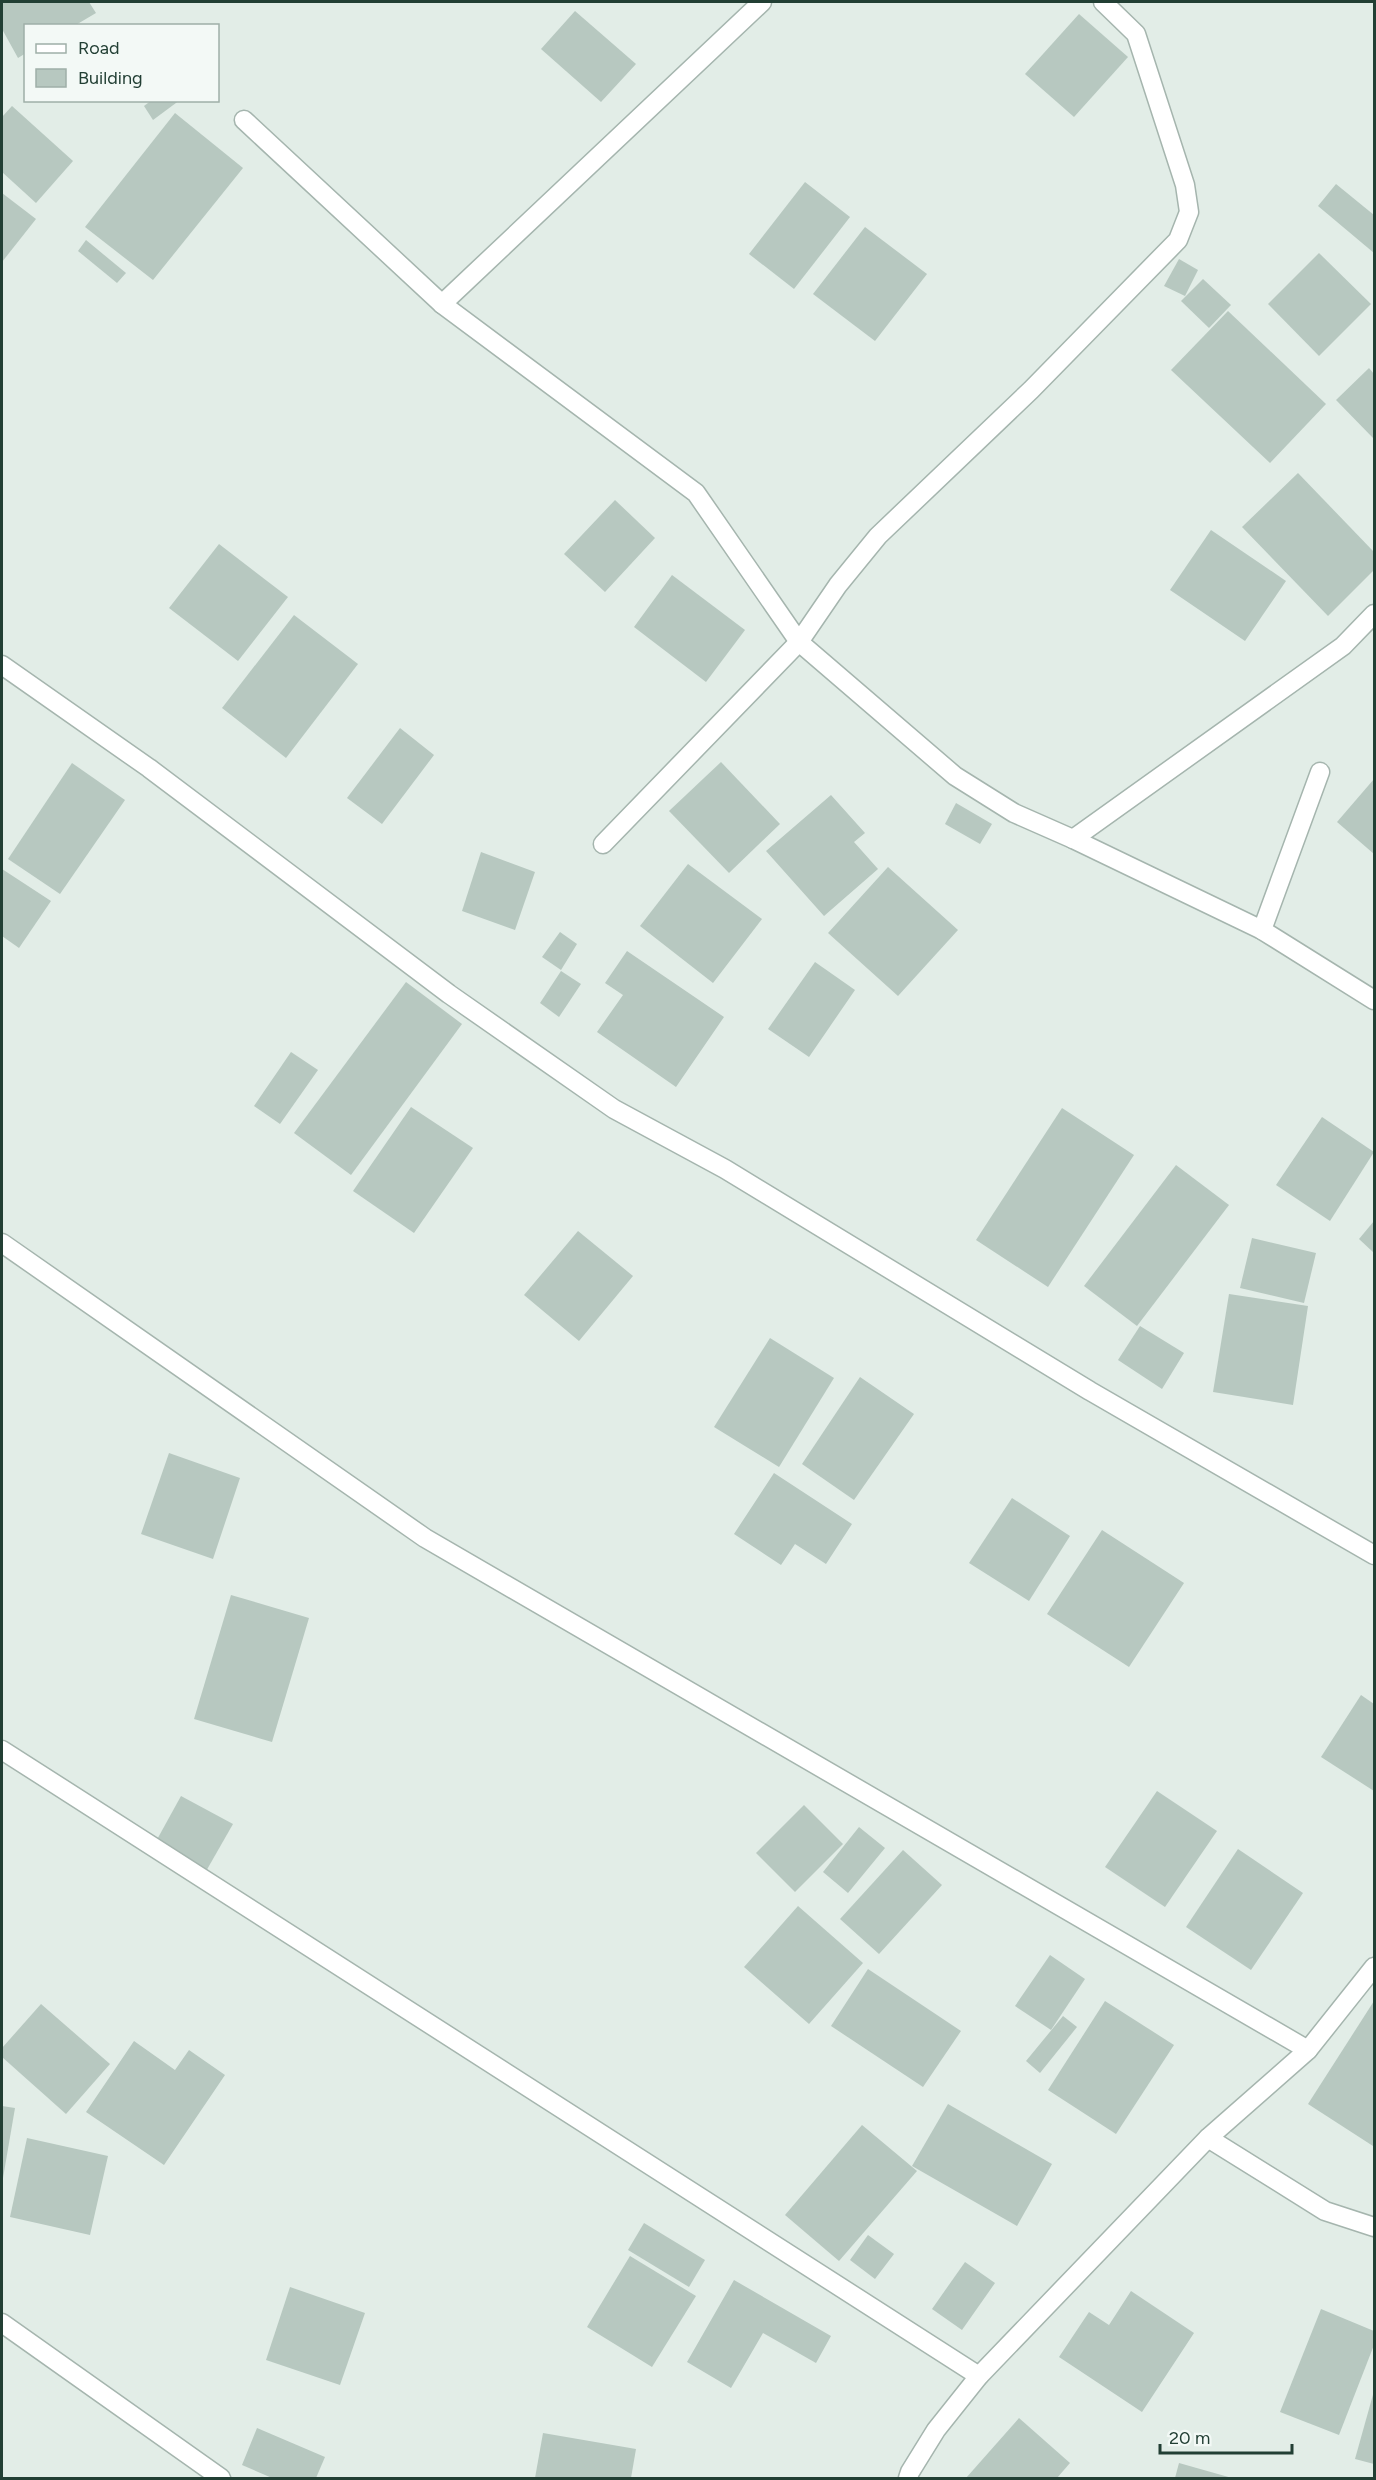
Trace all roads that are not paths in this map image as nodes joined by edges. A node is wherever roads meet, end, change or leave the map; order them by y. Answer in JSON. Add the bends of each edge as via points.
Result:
{"nodes":[{"id":1,"x":762,"y":2,"type":"edge"},
{"id":2,"x":1102,"y":2,"type":"edge"},
{"id":3,"x":244,"y":120,"type":"dead end"},
{"id":4,"x":442,"y":304,"type":"junction"},
{"id":5,"x":1374,"y":614,"type":"edge"},
{"id":6,"x":798,"y":642,"type":"junction"},
{"id":7,"x":2,"y":665,"type":"edge"},
{"id":8,"x":1320,"y":772,"type":"dead end"},
{"id":9,"x":1073,"y":839,"type":"junction"},
{"id":10,"x":603,"y":844,"type":"dead end"},
{"id":11,"x":1262,"y":930,"type":"junction"},
{"id":12,"x":1374,"y":1000,"type":"edge"},
{"id":13,"x":2,"y":1243,"type":"edge"},
{"id":14,"x":1374,"y":1555,"type":"edge"},
{"id":15,"x":2,"y":1750,"type":"edge"},
{"id":16,"x":1374,"y":1967,"type":"edge"},
{"id":17,"x":1308,"y":2050,"type":"junction"},
{"id":18,"x":1208,"y":2138,"type":"junction"},
{"id":19,"x":1374,"y":2227,"type":"edge"},
{"id":20,"x":2,"y":2324,"type":"edge"},
{"id":21,"x":979,"y":2376,"type":"junction"},
{"id":22,"x":221,"y":2478,"type":"edge"},
{"id":23,"x":908,"y":2478,"type":"edge"}],
"edges":[{"from":1,"to":4,"type":"street"},
{"from":2,"to":6,"type":"street","via":[[1136,34],[1185,185],[1189,212],[1178,240],[1031,390],[878,536]]},
{"from":3,"to":4,"type":"street"},
{"from":4,"to":6,"type":"street","via":[[696,493]]},
{"from":5,"to":9,"type":"street","via":[[1343,646]]},
{"from":6,"to":9,"type":"street","via":[[955,776],[1014,813]]},
{"from":6,"to":10,"type":"street"},
{"from":7,"to":14,"type":"street","via":[[149,768],[450,994],[614,1109],[725,1169],[1090,1390]]},
{"from":8,"to":11,"type":"street"},
{"from":9,"to":11,"type":"street"},
{"from":11,"to":12,"type":"street"},
{"from":13,"to":17,"type":"street","via":[[425,1538]]},
{"from":15,"to":21,"type":"street"},
{"from":16,"to":17,"type":"street"},
{"from":17,"to":18,"type":"street"},
{"from":18,"to":19,"type":"street","via":[[1325,2211]]},
{"from":18,"to":21,"type":"street"},
{"from":20,"to":22,"type":"street"},
{"from":21,"to":23,"type":"street","via":[[936,2430]]}]}
